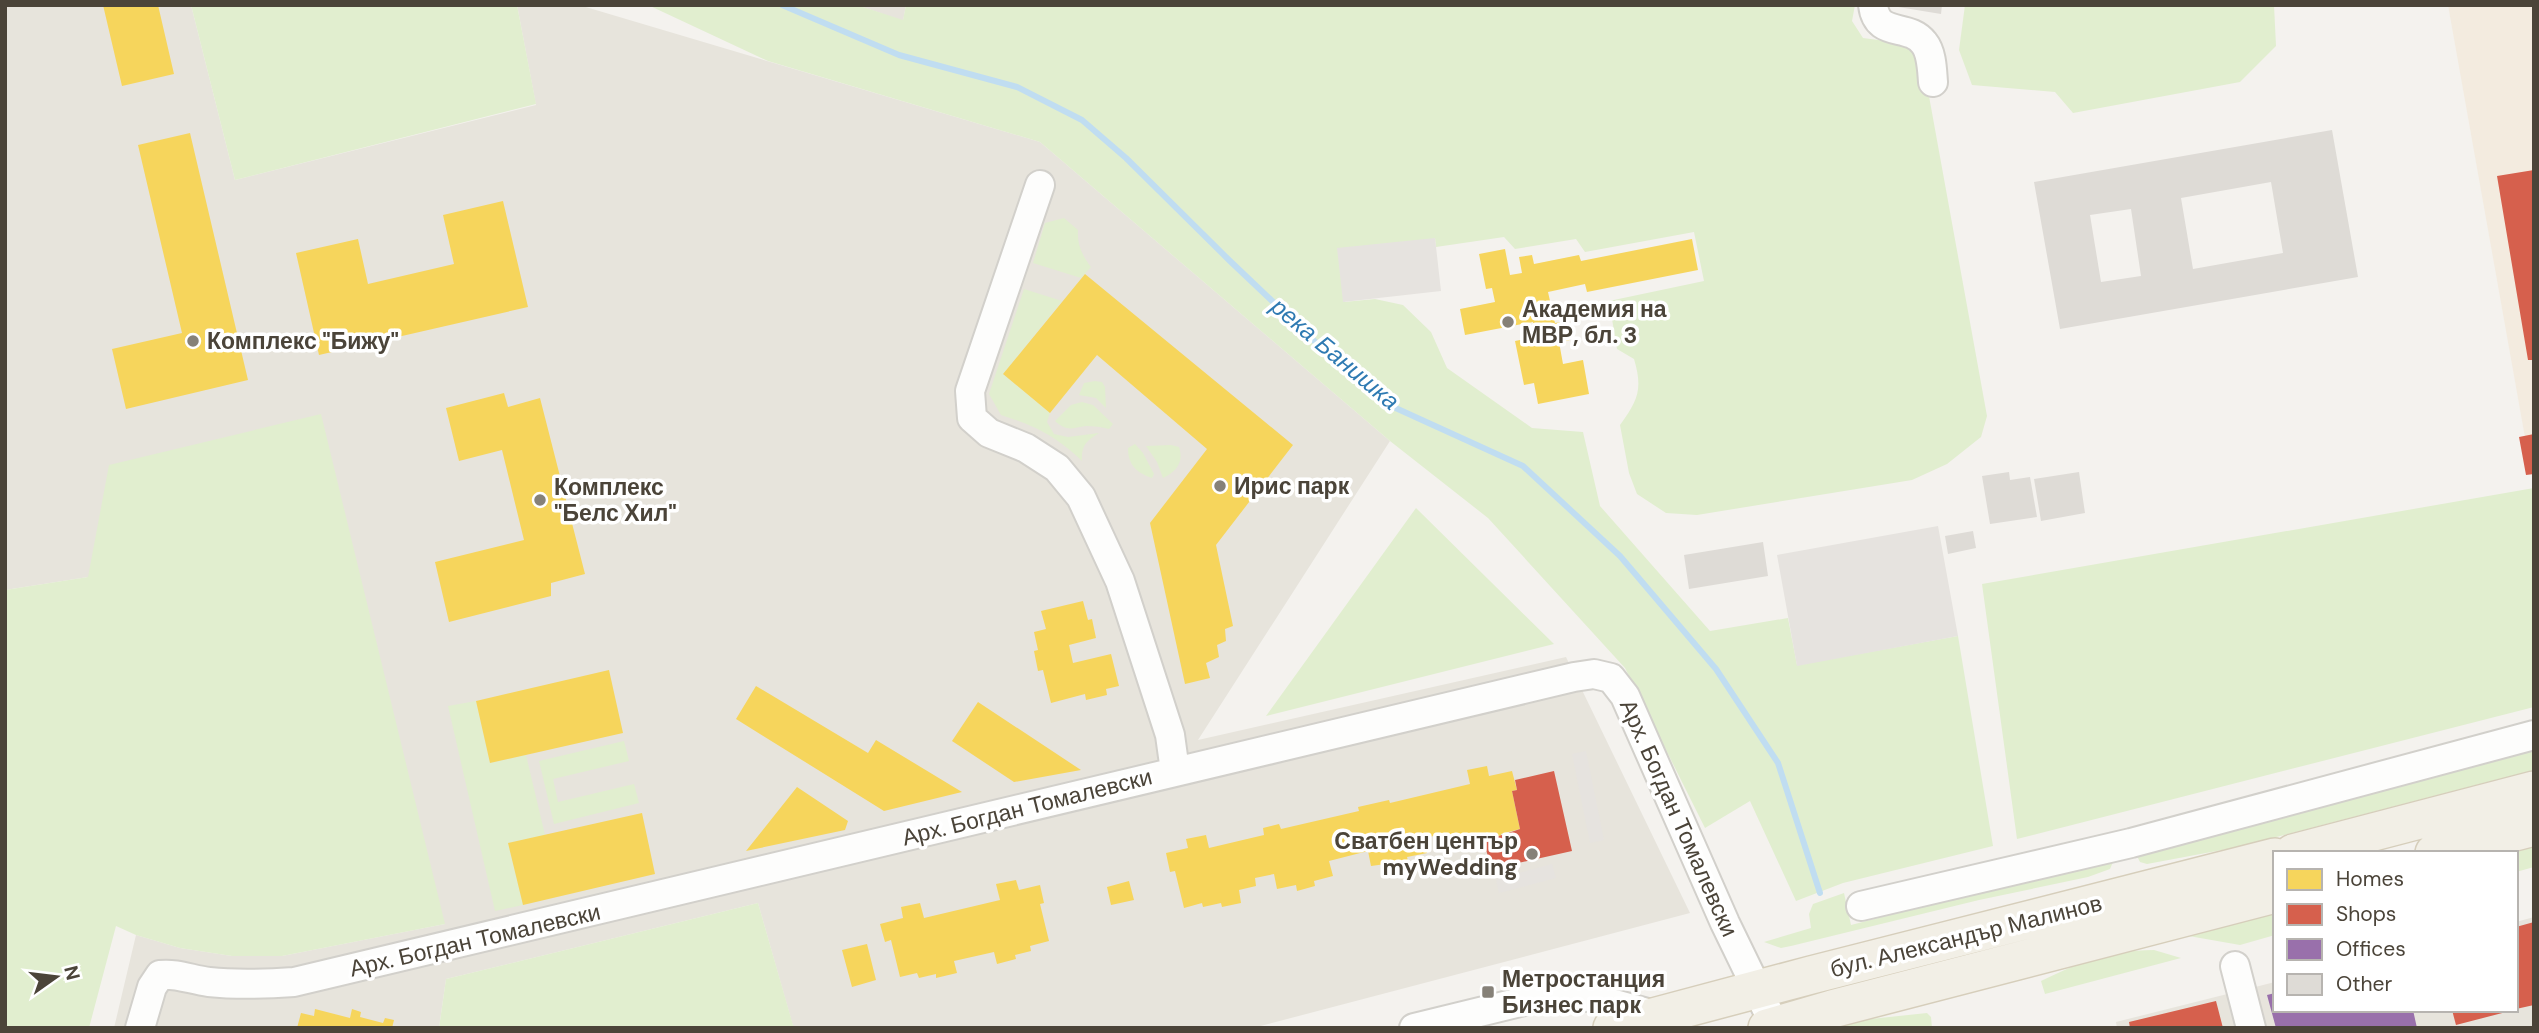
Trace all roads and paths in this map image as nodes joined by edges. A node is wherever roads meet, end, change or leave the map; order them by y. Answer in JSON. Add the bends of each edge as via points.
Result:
{"nodes":[{"id":1,"x":1873,"y":5,"type":"edge"},
{"id":2,"x":1933,"y":82,"type":"dead end"},
{"id":3,"x":1040,"y":185,"type":"dead end"},
{"id":4,"x":2534,"y":736,"type":"edge"},
{"id":5,"x":1175,"y":771,"type":"junction"},
{"id":6,"x":2534,"y":790,"type":"edge"},
{"id":7,"x":2534,"y":827,"type":"edge"},
{"id":8,"x":2301,"y":851,"type":"edge"},
{"id":9,"x":2442,"y":851,"type":"edge"},
{"id":10,"x":2273,"y":859,"type":"edge"},
{"id":11,"x":2273,"y":895,"type":"edge"},
{"id":12,"x":1861,"y":906,"type":"dead end"},
{"id":13,"x":2235,"y":966,"type":"dead end"},
{"id":14,"x":1758,"y":990,"type":"junction"},
{"id":15,"x":1658,"y":1016,"type":"junction"},
{"id":16,"x":1773,"y":1027,"type":"edge"},
{"id":17,"x":140,"y":1028,"type":"edge"},
{"id":18,"x":1414,"y":1028,"type":"edge"},
{"id":19,"x":1612,"y":1028,"type":"edge"},
{"id":20,"x":2251,"y":1028,"type":"edge"}],
"edges":[{"from":1,"to":2,"type":"street","via":[[1874,16],[1883,26],[1925,43]]},
{"from":3,"to":5,"type":"street","via":[[970,391],[972,418],[989,433],[1026,448],[1057,468],[1081,497],[1120,581],[1170,735]]},
{"from":4,"to":12,"type":"street","via":[[2131,843]]},
{"from":5,"to":14,"type":"street","name":"Арх. Богдан Томалевски","via":[[1574,677],[1594,674],[1611,678],[1625,696]]},
{"from":5,"to":17,"type":"street","name":"Арх. Богдан Томалевски","via":[[294,982],[245,986],[160,975]]},
{"from":6,"to":8,"type":"main road"},
{"from":7,"to":9,"type":"main road"},
{"from":10,"to":14,"type":"main road","name":"бул. Александър Малинов"},
{"from":11,"to":16,"type":"main road","name":"бул. Александър Малинов"},
{"from":13,"to":20,"type":"street"},
{"from":14,"to":15,"type":"main road","name":"бул. Александър Малинов"},
{"from":14,"to":16,"type":"street"},
{"from":15,"to":18,"type":"street","name":"бул. Александър Малинов","via":[[1578,994],[1545,996]]},
{"from":15,"to":19,"type":"main road","name":"бул. Александър Малинов"}]}
